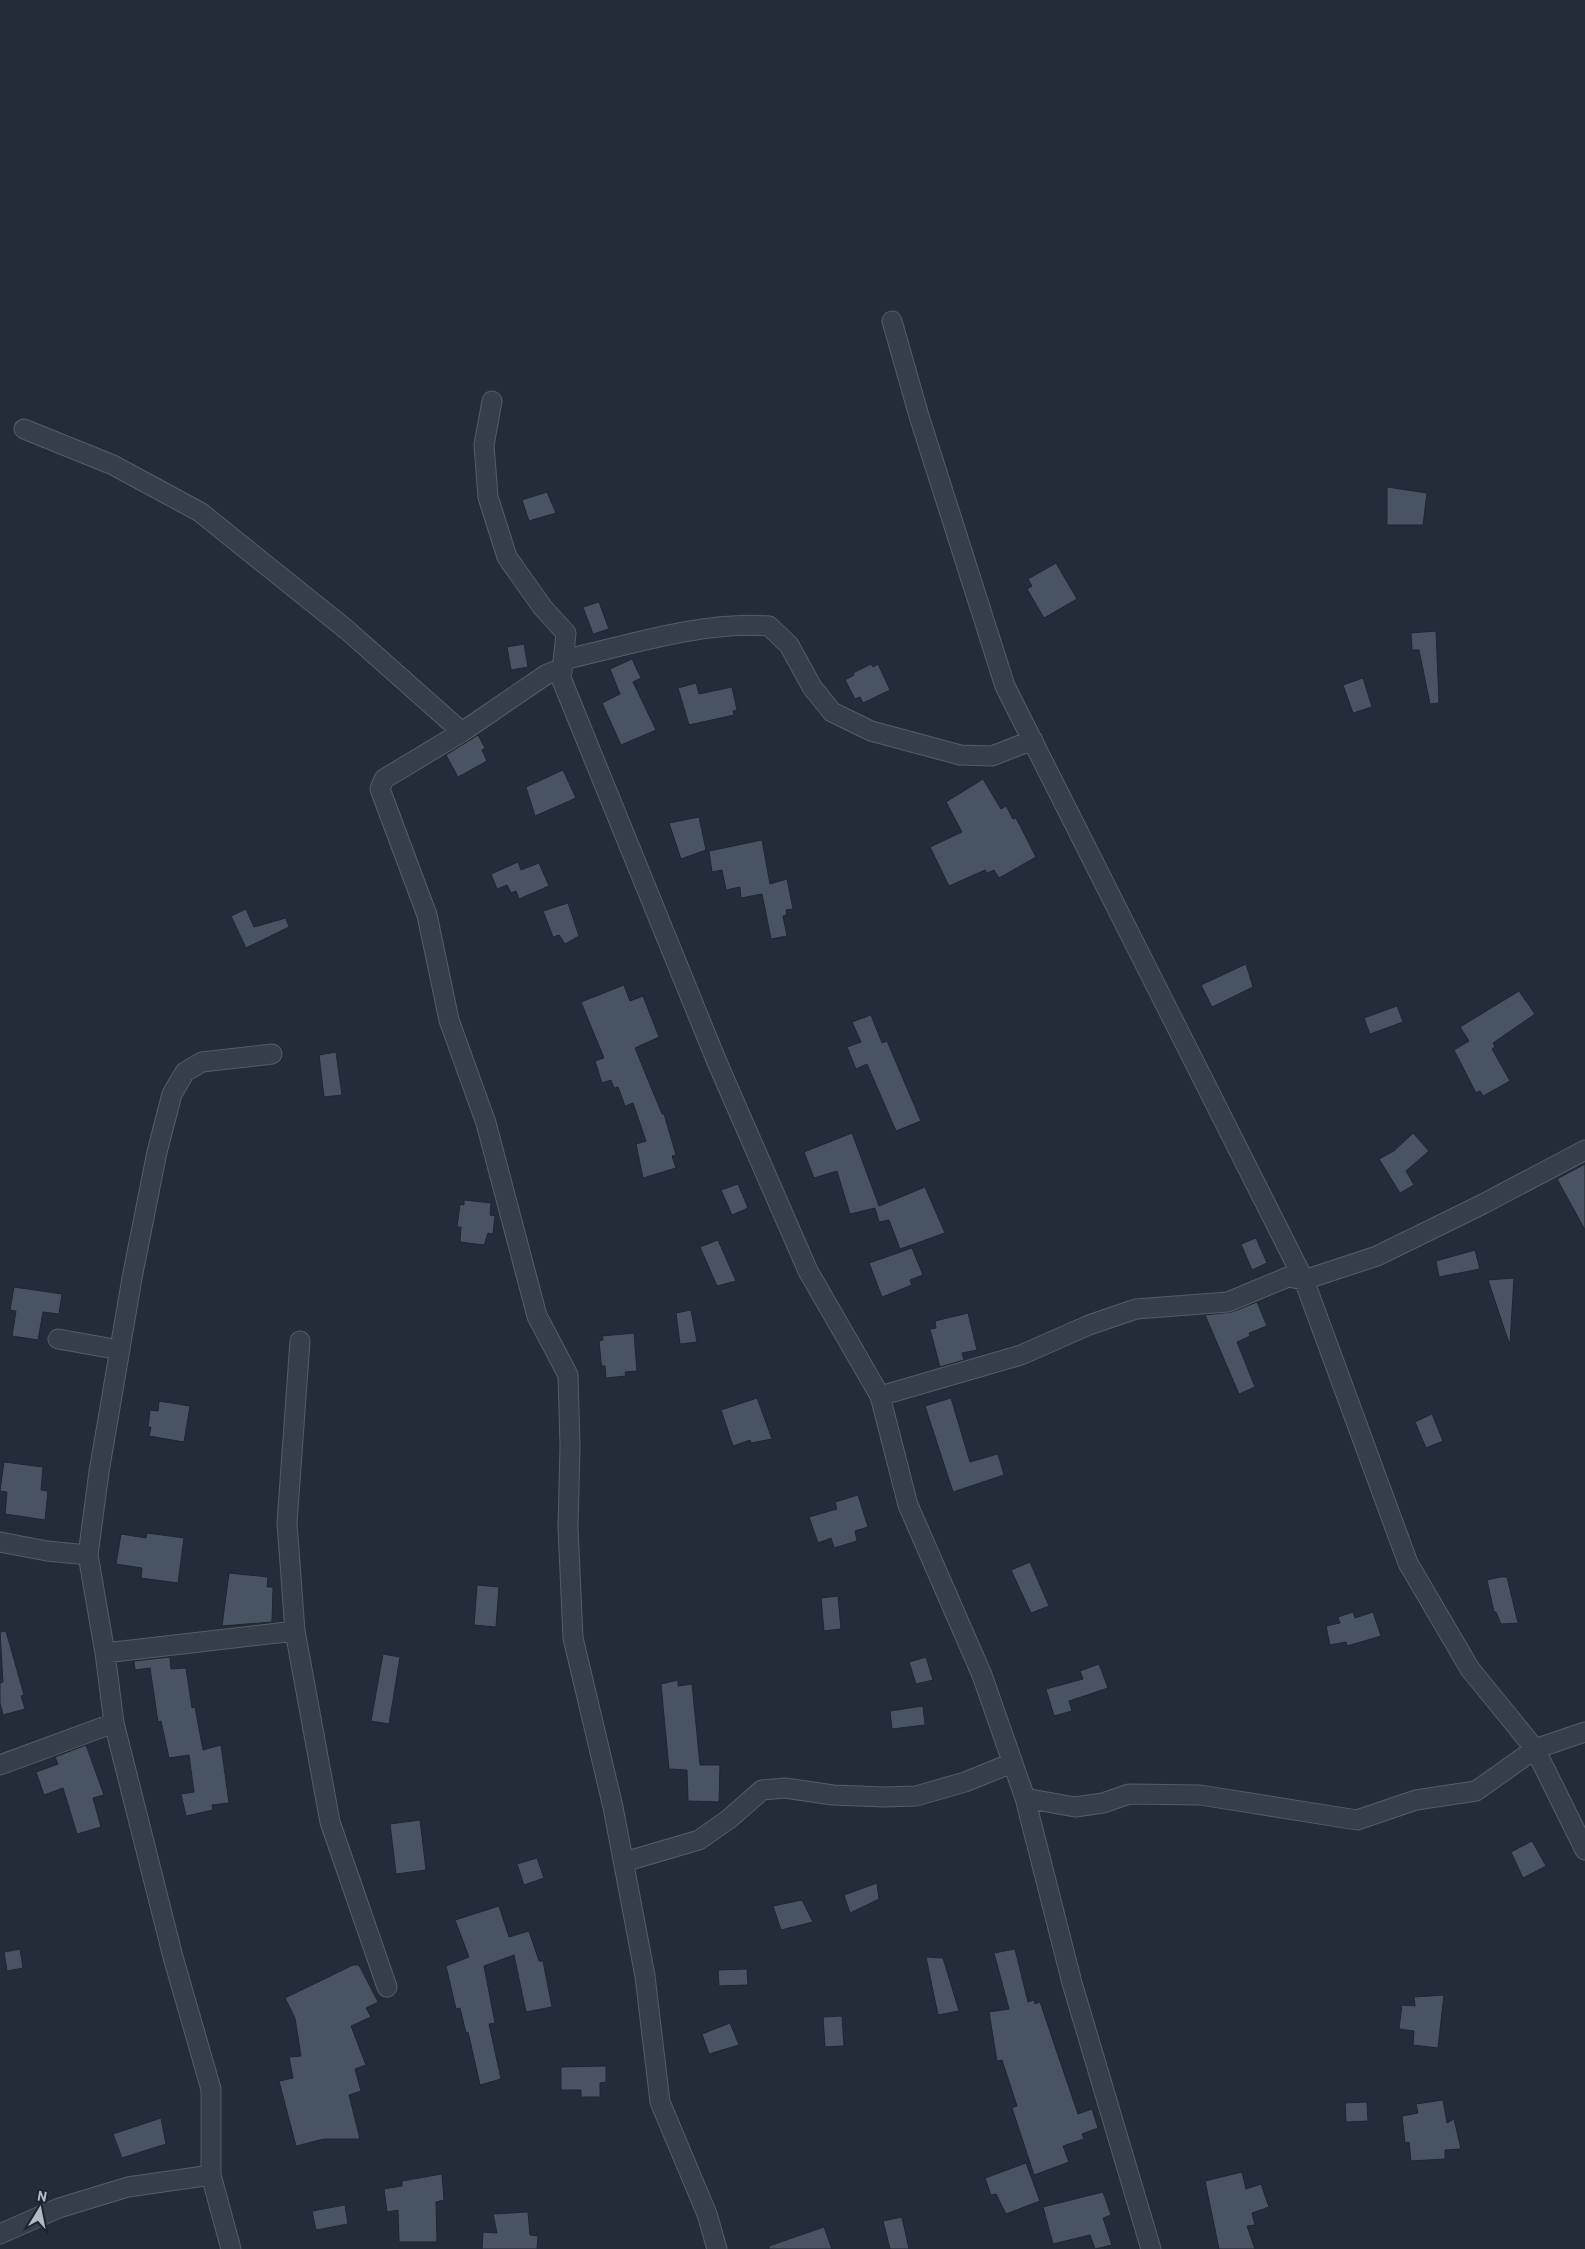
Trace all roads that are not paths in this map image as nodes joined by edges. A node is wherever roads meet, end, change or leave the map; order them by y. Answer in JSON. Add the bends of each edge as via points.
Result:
{"nodes":[{"id":1,"x":892,"y":321,"type":"dead end"},
{"id":2,"x":492,"y":401,"type":"dead end"},
{"id":3,"x":24,"y":429,"type":"dead end"},
{"id":4,"x":562,"y":669,"type":"junction"},
{"id":5,"x":462,"y":732,"type":"junction"},
{"id":6,"x":1032,"y":740,"type":"junction"},
{"id":7,"x":272,"y":1054,"type":"dead end"},
{"id":8,"x":1585,"y":1150,"type":"edge"},
{"id":9,"x":1304,"y":1280,"type":"junction"},
{"id":10,"x":58,"y":1339,"type":"dead end"},
{"id":11,"x":300,"y":1341,"type":"dead end"},
{"id":12,"x":120,"y":1350,"type":"junction"},
{"id":13,"x":880,"y":1396,"type":"junction"},
{"id":14,"x":0,"y":1542,"type":"edge"},
{"id":15,"x":88,"y":1555,"type":"junction"},
{"id":16,"x":295,"y":1631,"type":"junction"},
{"id":17,"x":105,"y":1654,"type":"junction"},
{"id":18,"x":114,"y":1723,"type":"junction"},
{"id":19,"x":1585,"y":1732,"type":"edge"},
{"id":20,"x":1535,"y":1749,"type":"junction"},
{"id":21,"x":1012,"y":1762,"type":"junction"},
{"id":22,"x":0,"y":1765,"type":"edge"},
{"id":23,"x":1025,"y":1798,"type":"junction"},
{"id":24,"x":1585,"y":1850,"type":"edge"},
{"id":25,"x":624,"y":1862,"type":"junction"},
{"id":26,"x":387,"y":1987,"type":"dead end"},
{"id":27,"x":212,"y":2175,"type":"junction"},
{"id":28,"x":0,"y":2234,"type":"edge"},
{"id":29,"x":231,"y":2249,"type":"edge"},
{"id":30,"x":716,"y":2249,"type":"edge"},
{"id":31,"x":1151,"y":2249,"type":"edge"}],
"edges":[{"from":1,"to":6,"type":"street","via":[[1005,686]]},
{"from":2,"to":4,"type":"street","via":[[484,444],[488,497],[507,557],[566,634]]},
{"from":3,"to":5,"type":"street","via":[[113,466],[200,512],[347,630]]},
{"from":4,"to":5,"type":"street","via":[[547,674]]},
{"from":4,"to":6,"type":"street","via":[[656,638],[739,624],[769,626],[789,645],[812,687],[832,712],[871,731],[960,755],[992,756]]},
{"from":4,"to":13,"type":"street","via":[[717,1062],[808,1271]]},
{"from":5,"to":25,"type":"street","via":[[384,779],[380,789],[427,915],[449,1020],[486,1123],[537,1316],[568,1375],[568,1527],[573,1638]]},
{"from":6,"to":9,"type":"street"},
{"from":7,"to":12,"type":"street","via":[[202,1062],[185,1072],[172,1094],[157,1152]]},
{"from":8,"to":9,"type":"street","via":[[1377,1256]]},
{"from":9,"to":13,"type":"street","via":[[1288,1277],[1228,1302],[1136,1309],[1089,1324],[1021,1355]]},
{"from":9,"to":20,"type":"street","via":[[1408,1563],[1470,1669]]},
{"from":10,"to":12,"type":"street"},
{"from":11,"to":16,"type":"street","via":[[287,1523]]},
{"from":12,"to":15,"type":"street"},
{"from":13,"to":21,"type":"street","via":[[908,1506],[982,1676]]},
{"from":14,"to":15,"type":"street"},
{"from":15,"to":17,"type":"street"},
{"from":16,"to":17,"type":"street"},
{"from":16,"to":26,"type":"street","via":[[330,1822]]},
{"from":17,"to":18,"type":"street"},
{"from":18,"to":22,"type":"street"},
{"from":18,"to":27,"type":"street","via":[[211,2089]]},
{"from":19,"to":20,"type":"street"},
{"from":20,"to":23,"type":"street","via":[[1476,1791],[1416,1800],[1356,1820],[1200,1794],[1129,1794],[1103,1803],[1075,1807]]},
{"from":20,"to":24,"type":"street"},
{"from":21,"to":23,"type":"street"},
{"from":21,"to":25,"type":"street","via":[[965,1782],[916,1796],[841,1795],[784,1788],[762,1790],[699,1840]]},
{"from":23,"to":31,"type":"street","via":[[1072,1983]]},
{"from":25,"to":30,"type":"street","via":[[646,1976],[660,2102],[706,2214]]},
{"from":27,"to":28,"type":"street","via":[[128,2186],[59,2208]]},
{"from":27,"to":29,"type":"street"}]}
